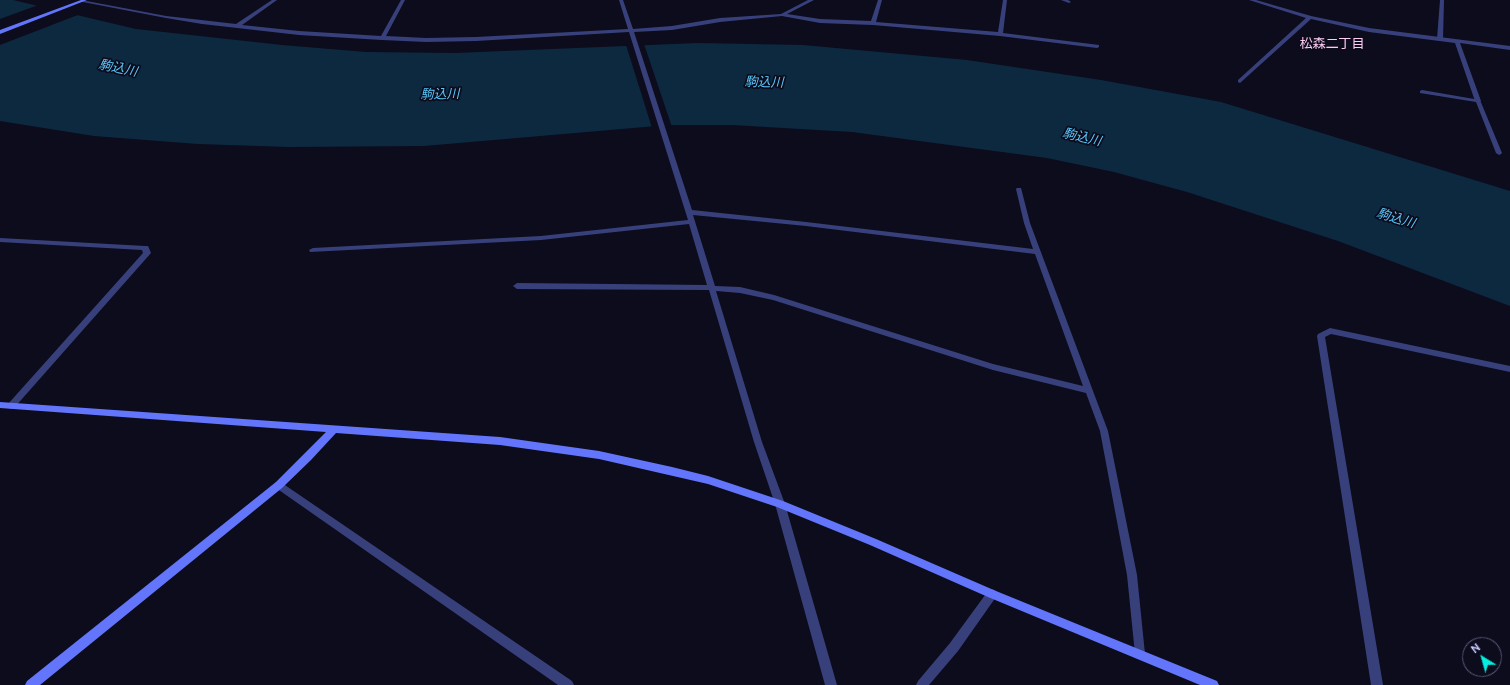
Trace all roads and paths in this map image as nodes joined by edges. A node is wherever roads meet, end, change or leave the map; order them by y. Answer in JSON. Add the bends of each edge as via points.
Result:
{"nodes":[{"id":1,"x":84,"y":0,"type":"edge"},
{"id":2,"x":275,"y":0,"type":"edge"},
{"id":3,"x":403,"y":0,"type":"edge"},
{"id":4,"x":621,"y":0,"type":"edge"},
{"id":5,"x":812,"y":0,"type":"edge"},
{"id":6,"x":880,"y":0,"type":"edge"},
{"id":7,"x":1005,"y":0,"type":"edge"},
{"id":8,"x":1251,"y":0,"type":"edge"},
{"id":9,"x":1442,"y":0,"type":"edge"},
{"id":10,"x":782,"y":15,"type":"junction"},
{"id":11,"x":1310,"y":17,"type":"junction"},
{"id":12,"x":873,"y":23,"type":"junction"},
{"id":13,"x":237,"y":26,"type":"junction"},
{"id":14,"x":630,"y":29,"type":"junction"},
{"id":15,"x":0,"y":32,"type":"edge"},
{"id":16,"x":1000,"y":34,"type":"junction"},
{"id":17,"x":382,"y":38,"type":"junction"},
{"id":18,"x":1440,"y":39,"type":"junction"},
{"id":19,"x":1457,"y":41,"type":"junction"},
{"id":20,"x":1097,"y":46,"type":"dead end"},
{"id":21,"x":1510,"y":48,"type":"edge"},
{"id":22,"x":1240,"y":81,"type":"dead end"},
{"id":23,"x":1422,"y":92,"type":"dead end"},
{"id":24,"x":1478,"y":101,"type":"junction"},
{"id":25,"x":1500,"y":153,"type":"dead end"},
{"id":26,"x":1019,"y":189,"type":"dead end"},
{"id":27,"x":689,"y":212,"type":"junction"},
{"id":28,"x":692,"y":222,"type":"junction"},
{"id":29,"x":0,"y":240,"type":"edge"},
{"id":30,"x":313,"y":250,"type":"dead end"},
{"id":31,"x":1037,"y":252,"type":"junction"},
{"id":32,"x":517,"y":286,"type":"dead end"},
{"id":33,"x":712,"y":288,"type":"junction"},
{"id":34,"x":1510,"y":369,"type":"edge"},
{"id":35,"x":1090,"y":391,"type":"junction"},
{"id":36,"x":0,"y":405,"type":"edge"},
{"id":37,"x":11,"y":406,"type":"junction"},
{"id":38,"x":334,"y":429,"type":"junction"},
{"id":39,"x":279,"y":485,"type":"junction"},
{"id":40,"x":780,"y":504,"type":"junction"},
{"id":41,"x":992,"y":594,"type":"junction"},
{"id":42,"x":1140,"y":654,"type":"junction"},
{"id":43,"x":31,"y":685,"type":"edge"},
{"id":44,"x":568,"y":685,"type":"edge"},
{"id":45,"x":831,"y":685,"type":"edge"},
{"id":46,"x":922,"y":685,"type":"edge"},
{"id":47,"x":1213,"y":685,"type":"edge"},
{"id":48,"x":1377,"y":685,"type":"edge"}],
"edges":[{"from":1,"to":13,"type":"street","via":[[166,17]]},
{"from":1,"to":15,"type":"street"},
{"from":2,"to":13,"type":"street"},
{"from":3,"to":17,"type":"street"},
{"from":4,"to":14,"type":"street"},
{"from":5,"to":10,"type":"street"},
{"from":6,"to":12,"type":"street"},
{"from":7,"to":16,"type":"street"},
{"from":8,"to":11,"type":"street"},
{"from":9,"to":18,"type":"street"},
{"from":10,"to":12,"type":"street"},
{"from":10,"to":14,"type":"street","via":[[720,20],[672,28]]},
{"from":11,"to":18,"type":"street","via":[[1369,30]]},
{"from":11,"to":22,"type":"street"},
{"from":12,"to":16,"type":"street"},
{"from":13,"to":17,"type":"street"},
{"from":14,"to":17,"type":"street","via":[[455,40]]},
{"from":14,"to":27,"type":"street"},
{"from":16,"to":20,"type":"street"},
{"from":18,"to":19,"type":"street"},
{"from":19,"to":21,"type":"street"},
{"from":19,"to":24,"type":"street"},
{"from":23,"to":24,"type":"street"},
{"from":24,"to":25,"type":"street"},
{"from":26,"to":31,"type":"street"},
{"from":27,"to":28,"type":"street"},
{"from":27,"to":31,"type":"street"},
{"from":28,"to":30,"type":"street","via":[[541,238]]},
{"from":28,"to":33,"type":"street"},
{"from":29,"to":37,"type":"street","via":[[145,248],[147,253]]},
{"from":31,"to":35,"type":"street"},
{"from":32,"to":33,"type":"street"},
{"from":33,"to":35,"type":"street","via":[[757,293],[993,367]]},
{"from":33,"to":40,"type":"street","via":[[758,442]]},
{"from":34,"to":48,"type":"street","via":[[1330,331],[1321,336]]},
{"from":35,"to":42,"type":"street","via":[[1104,431],[1132,575]]},
{"from":36,"to":37,"type":"street"},
{"from":37,"to":38,"type":"street"},
{"from":38,"to":39,"type":"street"},
{"from":38,"to":40,"type":"street","via":[[500,441],[599,455],[708,480]]},
{"from":39,"to":43,"type":"street"},
{"from":39,"to":44,"type":"street"},
{"from":40,"to":41,"type":"street"},
{"from":40,"to":45,"type":"street"},
{"from":41,"to":42,"type":"street"},
{"from":41,"to":46,"type":"street"},
{"from":42,"to":47,"type":"street"}]}
